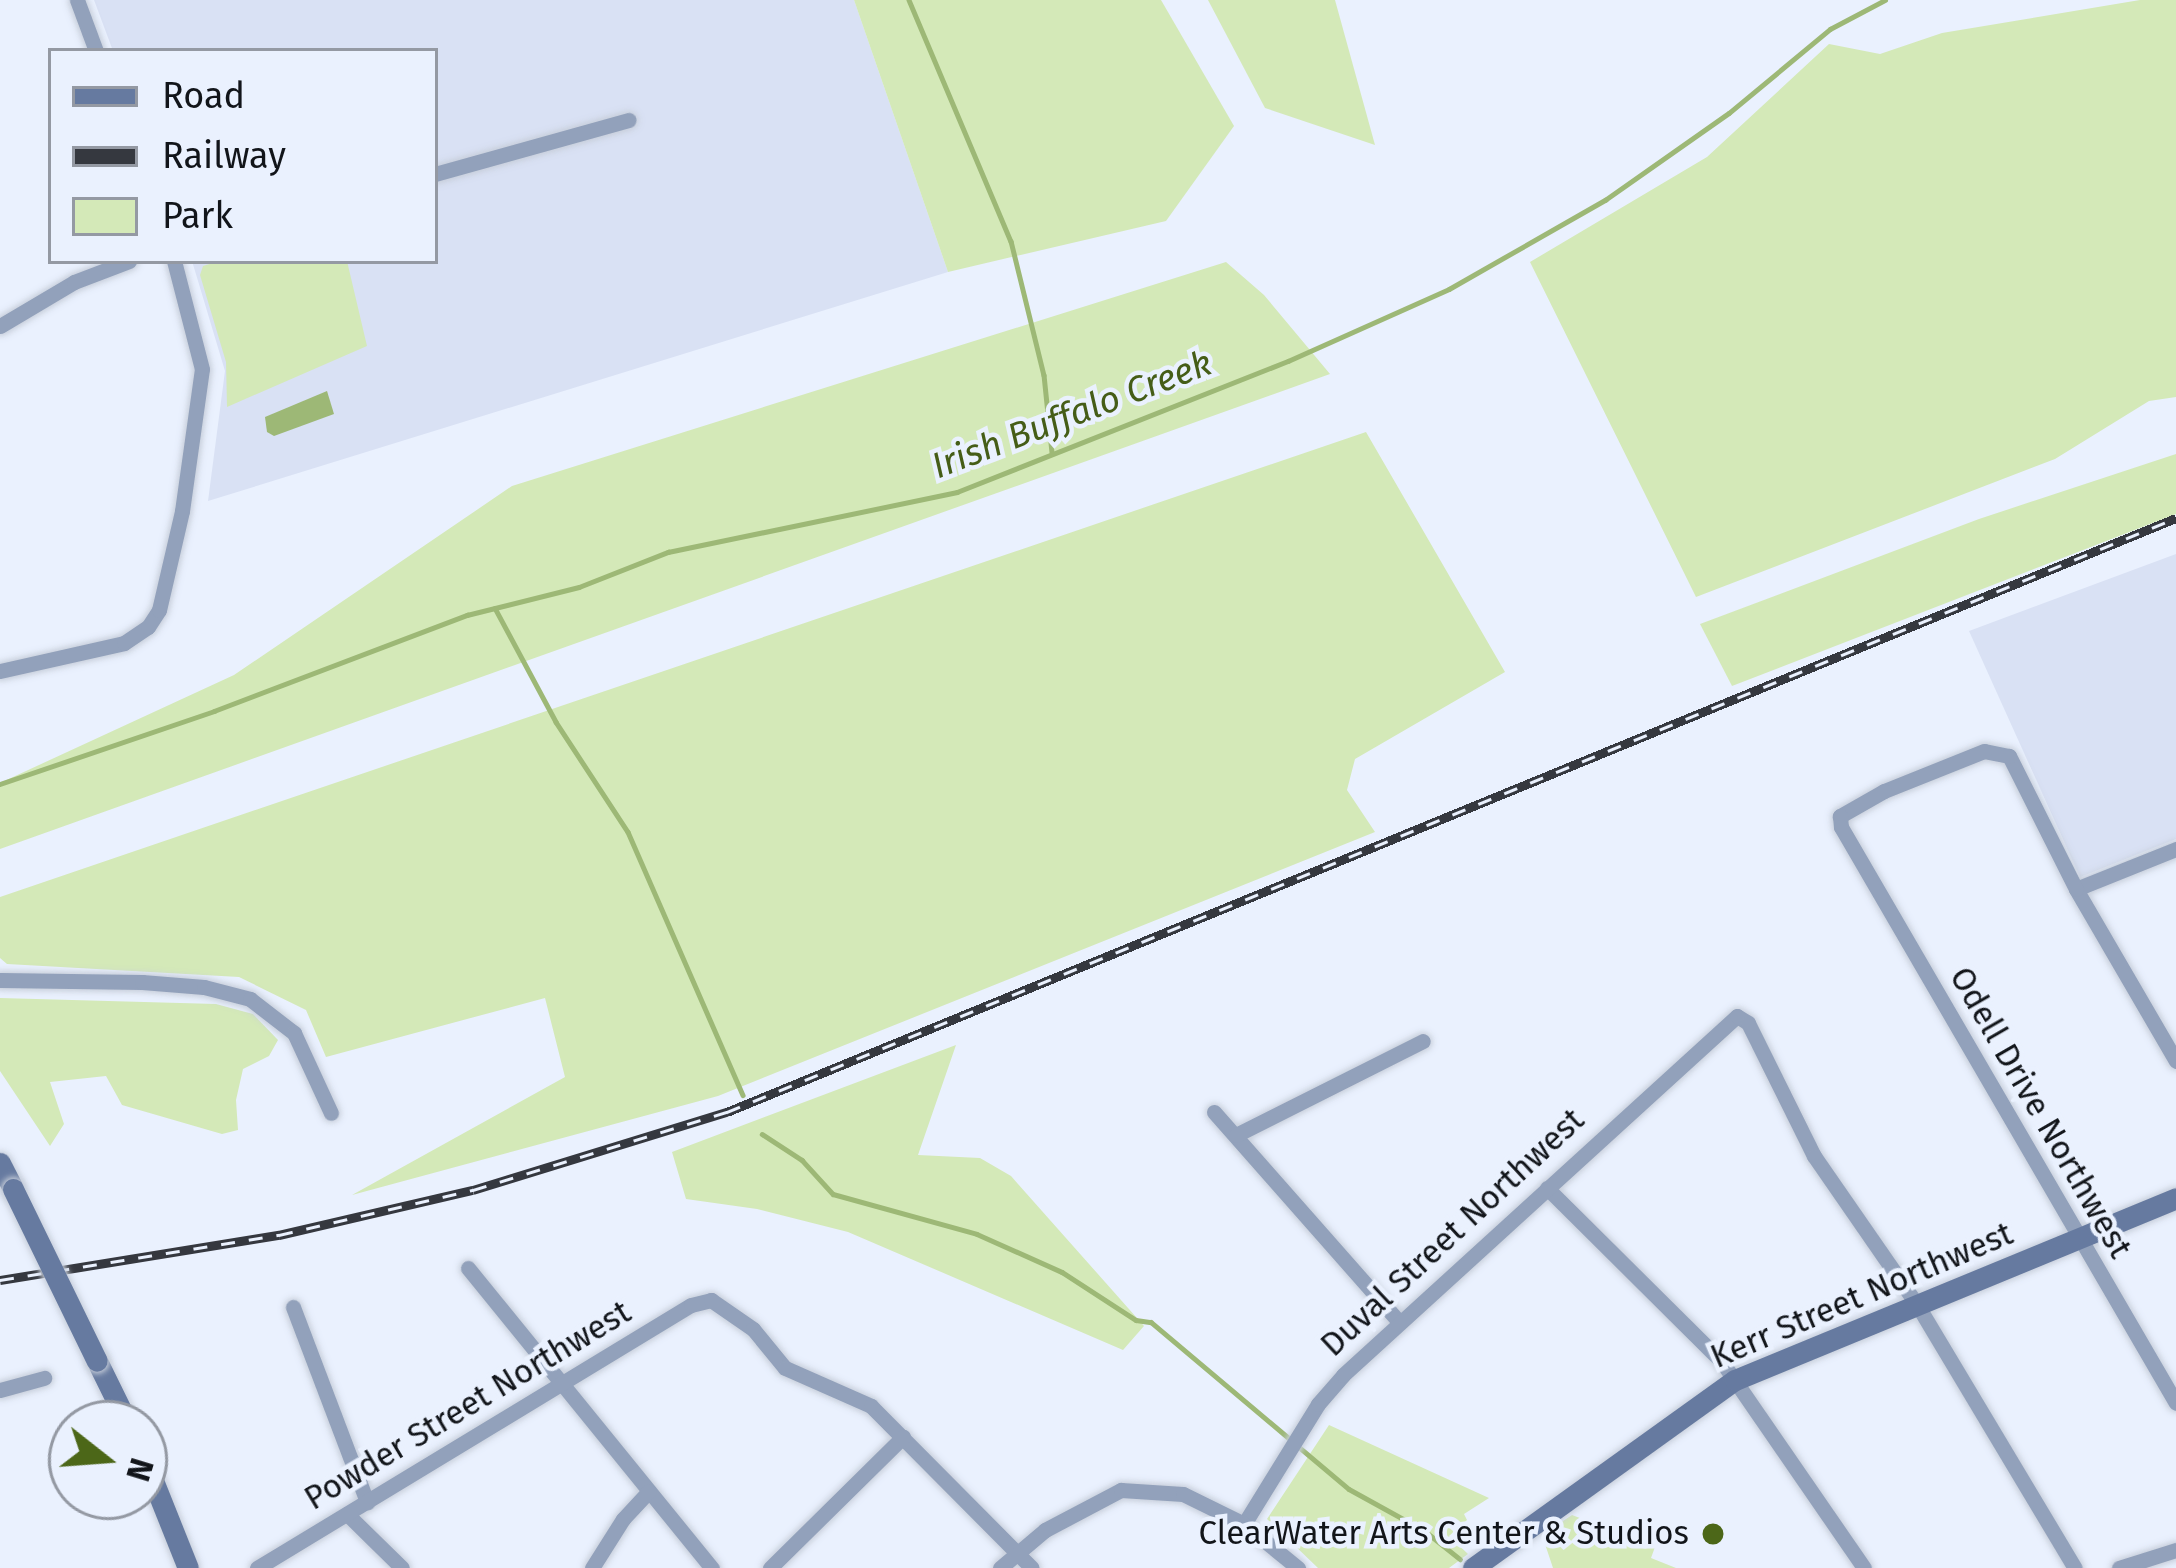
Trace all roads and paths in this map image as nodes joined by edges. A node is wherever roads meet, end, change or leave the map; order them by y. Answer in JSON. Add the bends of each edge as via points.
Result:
{"nodes":[{"id":1,"x":77,"y":0,"type":"edge"},
{"id":2,"x":95,"y":48,"type":"edge"},
{"id":3,"x":629,"y":120,"type":"dead end"},
{"id":4,"x":438,"y":173,"type":"edge"},
{"id":5,"x":121,"y":264,"type":"edge"},
{"id":6,"x":175,"y":264,"type":"edge"},
{"id":7,"x":0,"y":326,"type":"edge"},
{"id":8,"x":0,"y":671,"type":"edge"},
{"id":9,"x":2176,"y":849,"type":"edge"},
{"id":10,"x":2076,"y":889,"type":"junction"},
{"id":11,"x":0,"y":980,"type":"edge"},
{"id":12,"x":1423,"y":1041,"type":"dead end"},
{"id":13,"x":2176,"y":1060,"type":"edge"},
{"id":14,"x":1214,"y":1112,"type":"dead end"},
{"id":15,"x":331,"y":1113,"type":"dead end"},
{"id":16,"x":1235,"y":1136,"type":"junction"},
{"id":17,"x":0,"y":1162,"type":"edge"},
{"id":18,"x":1547,"y":1188,"type":"junction"},
{"id":19,"x":2176,"y":1198,"type":"edge"},
{"id":20,"x":2078,"y":1239,"type":"junction"},
{"id":21,"x":468,"y":1268,"type":"dead end"},
{"id":22,"x":1918,"y":1306,"type":"junction"},
{"id":23,"x":293,"y":1307,"type":"dead end"},
{"id":24,"x":1399,"y":1322,"type":"junction"},
{"id":25,"x":44,"y":1378,"type":"dead end"},
{"id":26,"x":1735,"y":1381,"type":"junction"},
{"id":27,"x":560,"y":1384,"type":"junction"},
{"id":28,"x":0,"y":1390,"type":"edge"},
{"id":29,"x":116,"y":1400,"type":"edge"},
{"id":30,"x":2176,"y":1403,"type":"edge"},
{"id":31,"x":903,"y":1437,"type":"junction"},
{"id":32,"x":649,"y":1491,"type":"junction"},
{"id":33,"x":367,"y":1502,"type":"junction"},
{"id":34,"x":346,"y":1514,"type":"junction"},
{"id":35,"x":168,"y":1518,"type":"edge"},
{"id":36,"x":1244,"y":1524,"type":"junction"},
{"id":37,"x":2176,"y":1550,"type":"edge"},
{"id":38,"x":1016,"y":1552,"type":"junction"},
{"id":39,"x":188,"y":1568,"type":"edge"},
{"id":40,"x":257,"y":1568,"type":"edge"},
{"id":41,"x":403,"y":1568,"type":"edge"},
{"id":42,"x":592,"y":1568,"type":"edge"},
{"id":43,"x":712,"y":1568,"type":"edge"},
{"id":44,"x":770,"y":1568,"type":"edge"},
{"id":45,"x":1000,"y":1568,"type":"edge"},
{"id":46,"x":1032,"y":1568,"type":"edge"},
{"id":47,"x":1298,"y":1568,"type":"edge"},
{"id":48,"x":1473,"y":1568,"type":"edge"},
{"id":49,"x":1864,"y":1568,"type":"edge"},
{"id":50,"x":2075,"y":1568,"type":"edge"},
{"id":51,"x":2119,"y":1568,"type":"edge"}],
"edges":[{"from":1,"to":2,"type":"street"},
{"from":3,"to":4,"type":"street"},
{"from":5,"to":7,"type":"street","via":[[74,281]]},
{"from":6,"to":8,"type":"street","via":[[202,369],[159,610],[124,643]]},
{"from":9,"to":10,"type":"street"},
{"from":10,"to":13,"type":"street"},
{"from":10,"to":20,"type":"street","name":"Odell Drive Northwest","via":[[2016,767],[2000,751],[1984,751],[1840,816]]},
{"from":11,"to":15,"type":"street","via":[[162,983],[250,999],[295,1033]]},
{"from":12,"to":16,"type":"street"},
{"from":14,"to":16,"type":"street"},
{"from":16,"to":24,"type":"street"},
{"from":17,"to":29,"type":"street","bridge":true},
{"from":18,"to":22,"type":"street","name":"Duval Street Northwest","via":[[1737,1016],[1748,1023],[1814,1156]]},
{"from":18,"to":24,"type":"street","name":"Duval Street Northwest"},
{"from":18,"to":26,"type":"street"},
{"from":19,"to":20,"type":"street","name":"Kerr Street Northwest"},
{"from":20,"to":22,"type":"street","name":"Kerr Street Northwest"},
{"from":20,"to":30,"type":"street","name":"Odell Drive Northwest"},
{"from":21,"to":27,"type":"street"},
{"from":22,"to":26,"type":"street","name":"Kerr Street Northwest"},
{"from":22,"to":50,"type":"street"},
{"from":23,"to":33,"type":"street"},
{"from":24,"to":36,"type":"street","name":"Duval Street Northwest","via":[[1343,1375]]},
{"from":25,"to":28,"type":"street"},
{"from":26,"to":48,"type":"street","name":"Kerr Street Northwest"},
{"from":26,"to":49,"type":"street"},
{"from":27,"to":31,"type":"street","name":"Powder Street Northwest","via":[[711,1300],[753,1329],[785,1368],[862,1400]]},
{"from":27,"to":32,"type":"street"},
{"from":27,"to":33,"type":"street","name":"Powder Street Northwest"},
{"from":31,"to":38,"type":"street"},
{"from":31,"to":44,"type":"street"},
{"from":32,"to":42,"type":"street"},
{"from":32,"to":43,"type":"street"},
{"from":33,"to":34,"type":"street","name":"Powder Street Northwest"},
{"from":34,"to":40,"type":"street","name":"Powder Street Northwest"},
{"from":34,"to":41,"type":"street"},
{"from":35,"to":39,"type":"street"},
{"from":36,"to":38,"type":"street","via":[[1183,1493],[1121,1490]]},
{"from":36,"to":47,"type":"street"},
{"from":37,"to":51,"type":"street"},
{"from":38,"to":45,"type":"street"},
{"from":38,"to":46,"type":"street"}]}
